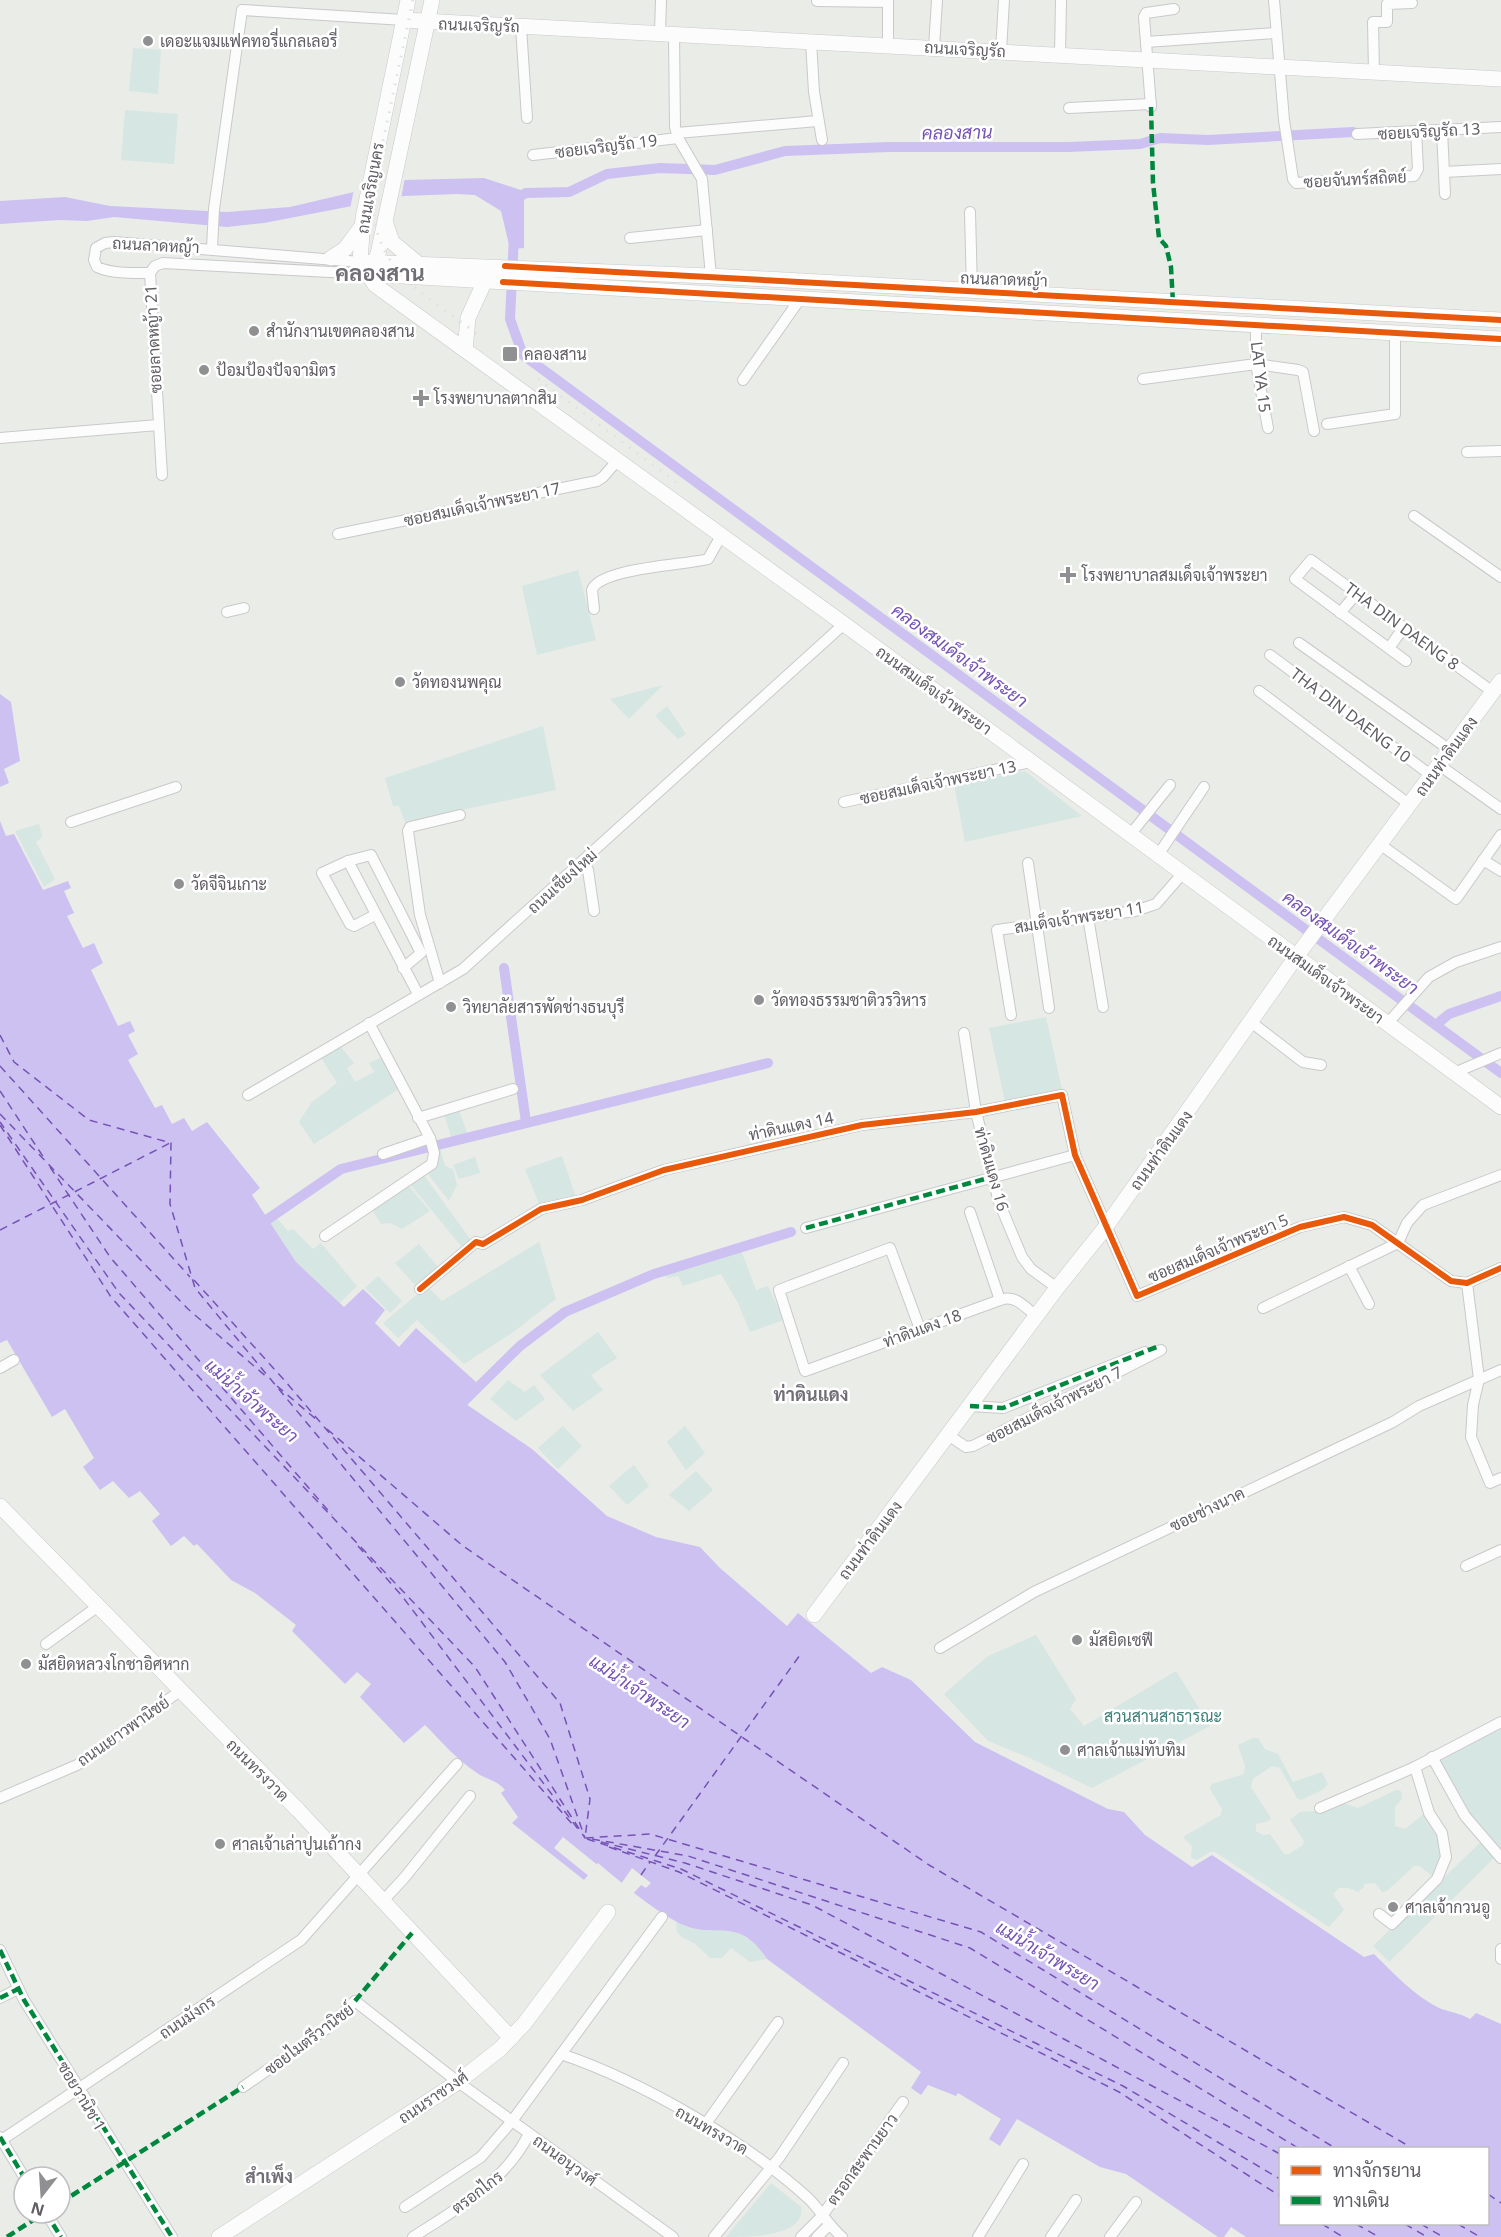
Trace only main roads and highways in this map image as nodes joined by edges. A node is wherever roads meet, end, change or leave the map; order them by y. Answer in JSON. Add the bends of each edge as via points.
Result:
{"nodes":[{"id":1,"x":408,"y":0,"type":"edge"},
{"id":2,"x":432,"y":0,"type":"edge"},
{"id":3,"x":404,"y":20,"type":"junction"},
{"id":4,"x":428,"y":23,"type":"junction"},
{"id":5,"x":1501,"y":79,"type":"edge"},
{"id":6,"x":387,"y":214,"type":"junction"},
{"id":7,"x":362,"y":222,"type":"junction"},
{"id":8,"x":331,"y":258,"type":"road end"},
{"id":9,"x":416,"y":262,"type":"junction"},
{"id":10,"x":368,"y":266,"type":"junction"},
{"id":11,"x":506,"y":266,"type":"junction"},
{"id":12,"x":484,"y":281,"type":"junction"},
{"id":13,"x":937,"y":289,"type":"junction"},
{"id":14,"x":937,"y":306,"type":"junction"},
{"id":15,"x":1501,"y":320,"type":"edge"},
{"id":16,"x":1501,"y":339,"type":"edge"},
{"id":17,"x":465,"y":350,"type":"junction"},
{"id":18,"x":1499,"y":684,"type":"edge"},
{"id":19,"x":1301,"y":951,"type":"junction"},
{"id":20,"x":1501,"y":1107,"type":"edge"},
{"id":21,"x":0,"y":1506,"type":"edge"},
{"id":22,"x":814,"y":1615,"type":"dead end"},
{"id":23,"x":608,"y":1912,"type":"dead end"},
{"id":24,"x":511,"y":2038,"type":"junction"},
{"id":25,"x":219,"y":2237,"type":"edge"}],
"edges":[{"from":1,"to":3,"type":"main road","name":"ถนนเจริญนคร"},
{"from":2,"to":4,"type":"main road","name":"ถนนเจริญนคร"},
{"from":3,"to":4,"type":"main road","name":"ถนนเจริญรัถ"},
{"from":3,"to":7,"type":"main road","name":"ถนนเจริญนคร"},
{"from":4,"to":5,"type":"main road","name":"ถนนเจริญรัถ"},
{"from":4,"to":6,"type":"main road","name":"ถนนเจริญนคร"},
{"from":6,"to":9,"type":"main road","via":[[390,239]]},
{"from":6,"to":10,"type":"main road","name":"ถนนเจริญนคร"},
{"from":7,"to":8,"type":"main road","via":[[345,249]]},
{"from":7,"to":10,"type":"main road","name":"ถนนเจริญนคร"},
{"from":9,"to":10,"type":"main road","name":"ถนนลาดหญ้า"},
{"from":9,"to":11,"type":"main road","name":"ถนนลาดหญ้า"},
{"from":10,"to":12,"type":"main road","name":"ถนนลาดหญ้า"},
{"from":10,"to":17,"type":"main road","name":"ถนนสมเด็จเจ้าพระยา","via":[[388,296]]},
{"from":11,"to":12,"type":"main road"},
{"from":11,"to":13,"type":"main road","name":"ถนนลาดหญ้า"},
{"from":12,"to":14,"type":"main road","name":"ถนนลาดหญ้า"},
{"from":12,"to":17,"type":"main road","via":[[468,318]]},
{"from":13,"to":14,"type":"main road"},
{"from":13,"to":15,"type":"main road","name":"ถนนลาดหญ้า"},
{"from":14,"to":16,"type":"main road","name":"ถนนลาดหญ้า"},
{"from":17,"to":19,"type":"main road","name":"ถนนสมเด็จเจ้าพระยา","via":[[1130,835]]},
{"from":18,"to":19,"type":"main road","name":"ถนนท่าดินแดง"},
{"from":19,"to":20,"type":"main road","name":"ถนนสมเด็จเจ้าพระยา"},
{"from":19,"to":22,"type":"main road","name":"ถนนท่าดินแดง","via":[[1105,1228]]},
{"from":21,"to":24,"type":"main road","name":"ถนนทรงวาด","via":[[284,1796]]},
{"from":23,"to":24,"type":"main road","name":"ถนนราชวงศ์"},
{"from":24,"to":25,"type":"main road","name":"ถนนราชวงศ์","via":[[458,2082]]}]}
